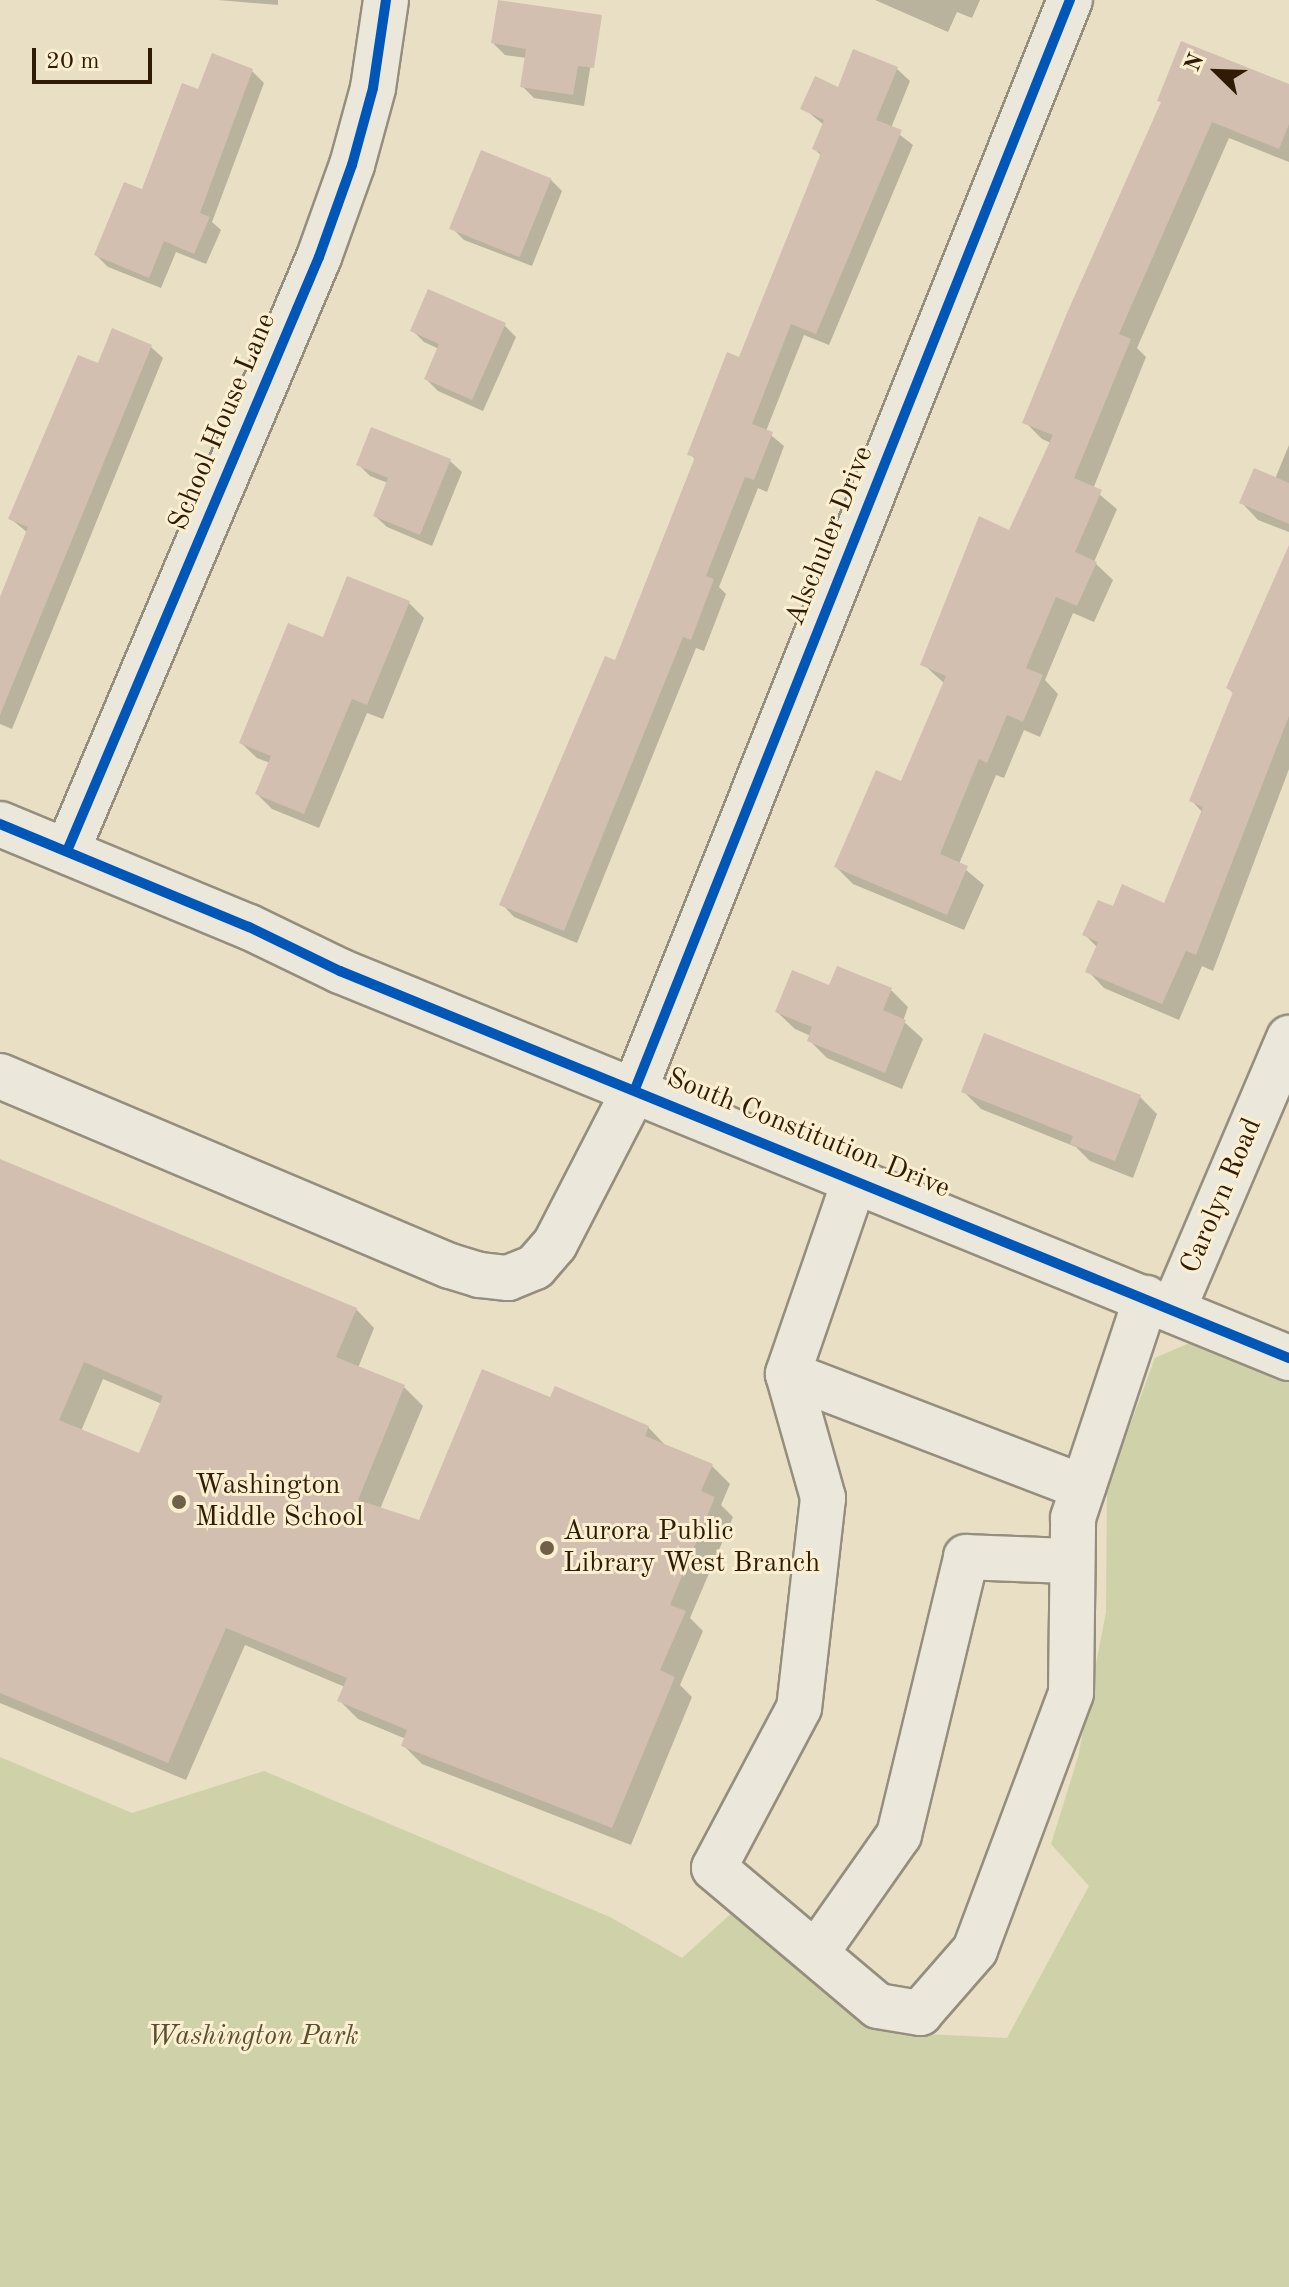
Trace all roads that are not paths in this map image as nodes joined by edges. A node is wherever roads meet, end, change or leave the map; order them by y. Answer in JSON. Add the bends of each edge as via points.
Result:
{"nodes":[{"id":1,"x":386,"y":0,"type":"edge"},
{"id":2,"x":1070,"y":0,"type":"edge"},
{"id":3,"x":0,"y":824,"type":"edge"},
{"id":4,"x":67,"y":851,"type":"junction"},
{"id":5,"x":1289,"y":1038,"type":"edge"},
{"id":6,"x":0,"y":1076,"type":"edge"},
{"id":7,"x":635,"y":1089,"type":"junction"},
{"id":8,"x":855,"y":1179,"type":"junction"},
{"id":9,"x":1160,"y":1304,"type":"junction"},
{"id":10,"x":1289,"y":1358,"type":"edge"},
{"id":11,"x":788,"y":1374,"type":"junction"},
{"id":12,"x":1083,"y":1487,"type":"junction"},
{"id":13,"x":1072,"y":1561,"type":"junction"},
{"id":14,"x":816,"y":1953,"type":"junction"}],
"edges":[{"from":1,"to":4,"type":"street","name":"School House Lane","via":[[370,101],[319,257]]},
{"from":2,"to":7,"type":"street","name":"Alschuler Drive"},
{"from":3,"to":4,"type":"street","name":"South Constitution Drive"},
{"from":4,"to":7,"type":"street","name":"South Constitution Drive","via":[[340,971]]},
{"from":5,"to":9,"type":"street","name":"Carolyn Road"},
{"from":6,"to":7,"type":"street","name":"Alschuler Drive","via":[[450,1266],[508,1278],[535,1267],[555,1244]]},
{"from":7,"to":8,"type":"street","name":"South Constitution Drive"},
{"from":8,"to":9,"type":"street","name":"South Constitution Drive"},
{"from":8,"to":11,"type":"street"},
{"from":9,"to":10,"type":"street","name":"South Constitution Drive"},
{"from":9,"to":12,"type":"street","name":"Carolyn Road"},
{"from":11,"to":12,"type":"street"},
{"from":11,"to":14,"type":"street","via":[[823,1498],[799,1708],[714,1868]]},
{"from":12,"to":13,"type":"street","name":"Carolyn Road","via":[[1073,1518]]},
{"from":13,"to":14,"type":"street","via":[[966,1557],[899,1835]]},
{"from":13,"to":14,"type":"street","name":"Carolyn Road","via":[[1071,1693],[975,1950],[920,2013],[878,2006]]}]}
